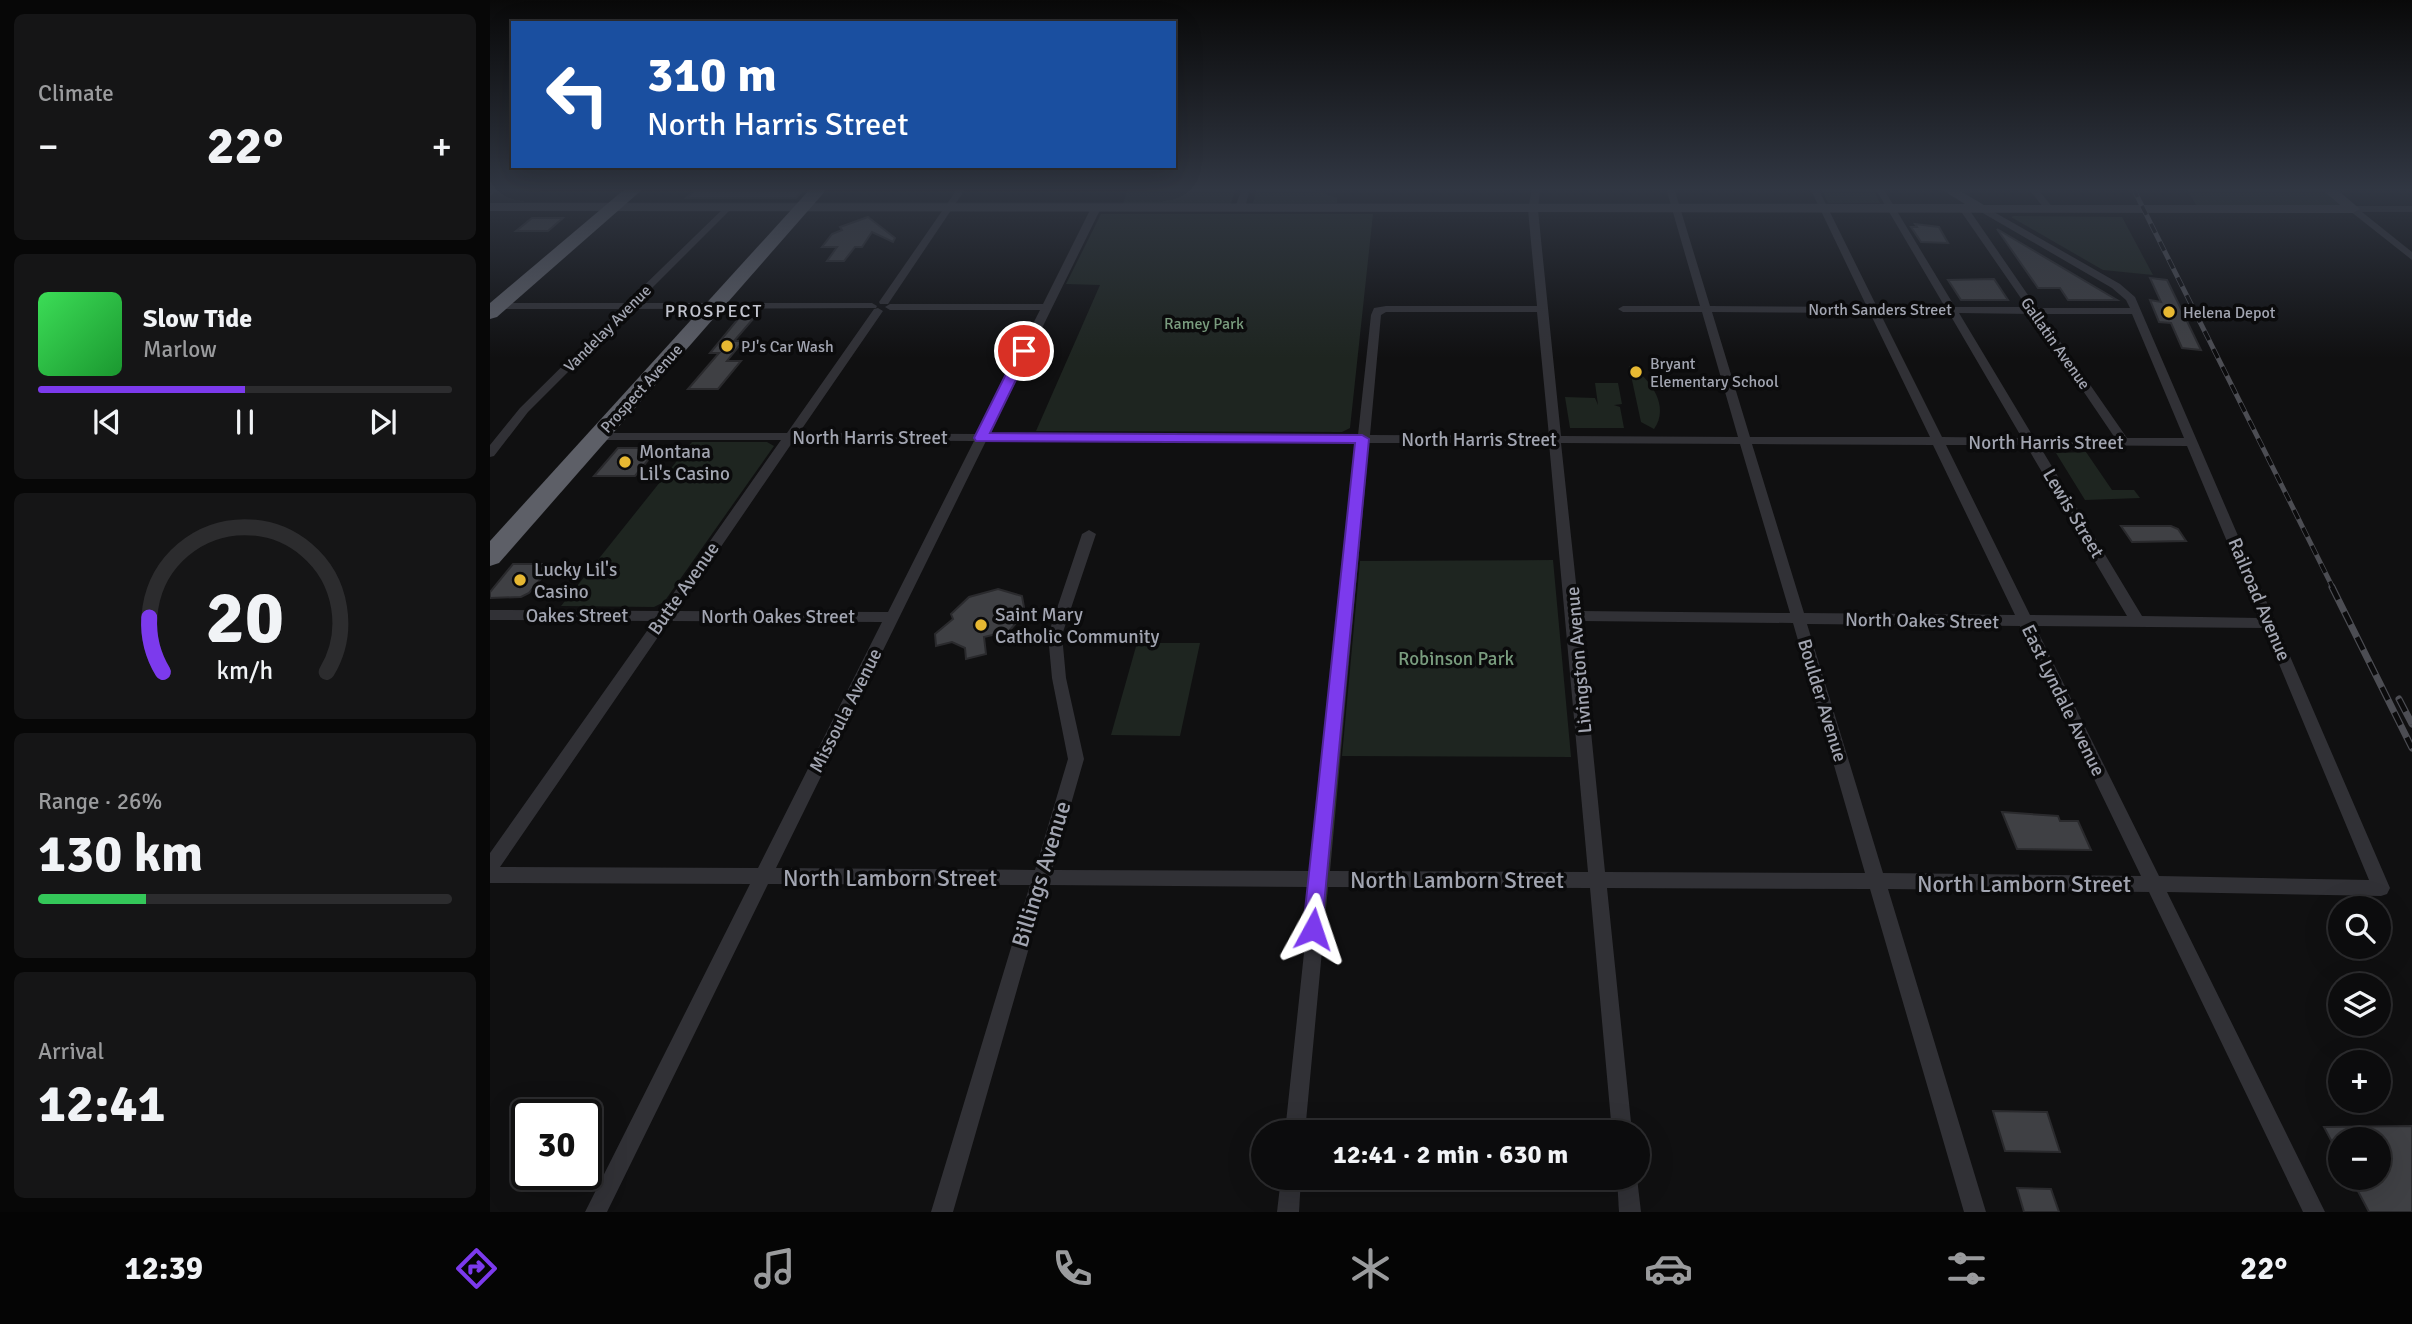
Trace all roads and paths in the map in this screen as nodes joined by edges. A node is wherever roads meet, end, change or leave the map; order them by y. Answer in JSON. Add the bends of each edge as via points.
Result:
{"nodes":[{"id":1,"x":568,"y":245,"type":"edge"},
{"id":2,"x":691,"y":245,"type":"edge"},
{"id":3,"x":769,"y":245,"type":"edge"},
{"id":4,"x":924,"y":245,"type":"edge"},
{"id":5,"x":1077,"y":245,"type":"edge"},
{"id":6,"x":1536,"y":245,"type":"edge"},
{"id":7,"x":1687,"y":245,"type":"edge"},
{"id":8,"x":1842,"y":245,"type":"edge"},
{"id":9,"x":1912,"y":245,"type":"edge"},
{"id":10,"x":1989,"y":245,"type":"edge"},
{"id":11,"x":2044,"y":245,"type":"edge"},
{"id":12,"x":2397,"y":245,"type":"edge"},
{"id":13,"x":2412,"y":257,"type":"edge"},
{"id":14,"x":630,"y":306,"type":"junction"},
{"id":15,"x":714,"y":306,"type":"junction"},
{"id":16,"x":881,"y":306,"type":"junction"},
{"id":17,"x":1045,"y":307,"type":"junction"},
{"id":18,"x":493,"y":308,"type":"edge"},
{"id":19,"x":1543,"y":309,"type":"junction"},
{"id":20,"x":1623,"y":309,"type":"dead end"},
{"id":21,"x":1706,"y":309,"type":"junction"},
{"id":22,"x":1873,"y":309,"type":"junction"},
{"id":23,"x":1951,"y":310,"type":"junction"},
{"id":24,"x":2034,"y":310,"type":"junction"},
{"id":25,"x":2137,"y":311,"type":"junction"},
{"id":26,"x":597,"y":436,"type":"junction"},
{"id":27,"x":789,"y":437,"type":"junction"},
{"id":28,"x":981,"y":438,"type":"junction"},
{"id":29,"x":1362,"y":439,"type":"junction"},
{"id":30,"x":1555,"y":440,"type":"junction"},
{"id":31,"x":1745,"y":441,"type":"junction"},
{"id":32,"x":1937,"y":441,"type":"junction"},
{"id":33,"x":2031,"y":442,"type":"junction"},
{"id":34,"x":2124,"y":442,"type":"junction"},
{"id":35,"x":2192,"y":442,"type":"junction"},
{"id":36,"x":490,"y":453,"type":"edge"},
{"id":37,"x":1089,"y":534,"type":"dead end"},
{"id":38,"x":490,"y":557,"type":"edge"},
{"id":39,"x":490,"y":615,"type":"edge"},
{"id":40,"x":664,"y":616,"type":"junction"},
{"id":41,"x":1574,"y":616,"type":"junction"},
{"id":42,"x":892,"y":617,"type":"junction"},
{"id":43,"x":1799,"y":619,"type":"junction"},
{"id":44,"x":2026,"y":622,"type":"junction"},
{"id":45,"x":2138,"y":622,"type":"junction"},
{"id":46,"x":2270,"y":623,"type":"junction"},
{"id":47,"x":490,"y":867,"type":"edge"},
{"id":48,"x":490,"y":875,"type":"edge"},
{"id":49,"x":762,"y":877,"type":"junction"},
{"id":50,"x":1039,"y":879,"type":"junction"},
{"id":51,"x":1318,"y":879,"type":"junction"},
{"id":52,"x":1598,"y":881,"type":"junction"},
{"id":53,"x":1879,"y":883,"type":"junction"},
{"id":54,"x":2154,"y":885,"type":"junction"},
{"id":55,"x":2381,"y":888,"type":"joint"},
{"id":56,"x":1296,"y":1120,"type":"edge"},
{"id":57,"x":1621,"y":1120,"type":"edge"},
{"id":58,"x":1290,"y":1190,"type":"edge"},
{"id":59,"x":1628,"y":1190,"type":"edge"},
{"id":60,"x":596,"y":1212,"type":"edge"},
{"id":61,"x":942,"y":1212,"type":"edge"},
{"id":62,"x":1288,"y":1212,"type":"edge"},
{"id":63,"x":1630,"y":1212,"type":"edge"},
{"id":64,"x":1975,"y":1212,"type":"edge"},
{"id":65,"x":2314,"y":1212,"type":"edge"}],
"edges":[{"from":1,"to":18,"type":"highway"},
{"from":2,"to":14,"type":"street","name":"Vandelay Avenue"},
{"from":3,"to":15,"type":"highway","name":"Prospect Avenue"},
{"from":4,"to":16,"type":"street","name":"Butte Avenue"},
{"from":5,"to":17,"type":"street","name":"Missoula Avenue"},
{"from":6,"to":19,"type":"street","name":"Livingston Avenue"},
{"from":7,"to":21,"type":"street","name":"Boulder Avenue"},
{"from":8,"to":22,"type":"street","name":"East Lyndale Avenue"},
{"from":9,"to":23,"type":"street","name":"Lewis Street"},
{"from":10,"to":24,"type":"street","name":"Gallatin Avenue"},
{"from":11,"to":25,"type":"street","name":"Railroad Avenue","via":[[2116,286],[2132,299]]},
{"from":12,"to":13,"type":"street"},
{"from":14,"to":15,"type":"street"},
{"from":14,"to":18,"type":"street"},
{"from":14,"to":36,"type":"street","name":"Vandelay Avenue","via":[[524,410]]},
{"from":15,"to":16,"type":"street"},
{"from":15,"to":26,"type":"highway","name":"Prospect Avenue"},
{"from":16,"to":17,"type":"street"},
{"from":16,"to":27,"type":"street","name":"Butte Avenue"},
{"from":17,"to":28,"type":"street","name":"Missoula Avenue"},
{"from":19,"to":29,"type":"street","via":[[1378,310]]},
{"from":19,"to":30,"type":"street","name":"Livingston Avenue"},
{"from":20,"to":21,"type":"street","name":"North Sanders Street"},
{"from":21,"to":22,"type":"street","name":"North Sanders Street"},
{"from":21,"to":31,"type":"street","name":"Boulder Avenue"},
{"from":22,"to":23,"type":"street","name":"North Sanders Street"},
{"from":22,"to":32,"type":"street","name":"East Lyndale Avenue"},
{"from":23,"to":24,"type":"street","name":"North Sanders Street"},
{"from":23,"to":33,"type":"street","name":"Lewis Street"},
{"from":24,"to":25,"type":"street","name":"North Sanders Street"},
{"from":24,"to":34,"type":"street","name":"Gallatin Avenue"},
{"from":25,"to":35,"type":"street","name":"Railroad Avenue"},
{"from":26,"to":27,"type":"street","name":"North Harris Street"},
{"from":26,"to":38,"type":"highway","name":"Prospect Avenue"},
{"from":27,"to":28,"type":"street","name":"North Harris Street"},
{"from":27,"to":40,"type":"street","name":"Butte Avenue"},
{"from":28,"to":29,"type":"street","name":"North Harris Street"},
{"from":28,"to":42,"type":"street","name":"Missoula Avenue"},
{"from":29,"to":30,"type":"street","name":"North Harris Street"},
{"from":29,"to":51,"type":"street"},
{"from":30,"to":31,"type":"street","name":"North Harris Street"},
{"from":30,"to":41,"type":"street","name":"Livingston Avenue"},
{"from":31,"to":32,"type":"street","name":"North Harris Street"},
{"from":31,"to":43,"type":"street","name":"Boulder Avenue"},
{"from":32,"to":33,"type":"street","name":"North Harris Street"},
{"from":32,"to":44,"type":"street","name":"East Lyndale Avenue"},
{"from":33,"to":34,"type":"street","name":"North Harris Street"},
{"from":33,"to":45,"type":"street","name":"Lewis Street"},
{"from":34,"to":35,"type":"street","name":"North Harris Street"},
{"from":35,"to":46,"type":"street","name":"Railroad Avenue"},
{"from":37,"to":50,"type":"street","name":"Billings Avenue","via":[[1055,635],[1076,760]]},
{"from":39,"to":40,"type":"street","name":"Oakes Street"},
{"from":40,"to":42,"type":"street","name":"North Oakes Street"},
{"from":40,"to":47,"type":"street","name":"Butte Avenue"},
{"from":41,"to":43,"type":"street","name":"North Oakes Street"},
{"from":41,"to":52,"type":"street","name":"Livingston Avenue"},
{"from":42,"to":49,"type":"street","name":"Missoula Avenue"},
{"from":43,"to":44,"type":"street","name":"North Oakes Street"},
{"from":43,"to":53,"type":"street","name":"Boulder Avenue"},
{"from":44,"to":45,"type":"street","name":"North Oakes Street"},
{"from":44,"to":54,"type":"street","name":"East Lyndale Avenue"},
{"from":45,"to":46,"type":"street","name":"North Oakes Street"},
{"from":46,"to":55,"type":"street","name":"Railroad Avenue"},
{"from":48,"to":49,"type":"street","name":"North Lamborn Street"},
{"from":49,"to":50,"type":"street","name":"North Lamborn Street"},
{"from":49,"to":60,"type":"street","name":"Missoula Avenue"},
{"from":50,"to":51,"type":"street","name":"North Lamborn Street"},
{"from":50,"to":61,"type":"street","name":"Billings Avenue"},
{"from":51,"to":52,"type":"street","name":"North Lamborn Street"},
{"from":51,"to":56,"type":"street"},
{"from":52,"to":53,"type":"street","name":"North Lamborn Street"},
{"from":52,"to":57,"type":"street","name":"Livingston Avenue"},
{"from":53,"to":54,"type":"street","name":"North Lamborn Street"},
{"from":53,"to":64,"type":"street","name":"Boulder Avenue"},
{"from":54,"to":55,"type":"street","name":"North Lamborn Street"},
{"from":54,"to":65,"type":"street","name":"East Lyndale Avenue"},
{"from":58,"to":62,"type":"street"},
{"from":59,"to":63,"type":"street"}]}
